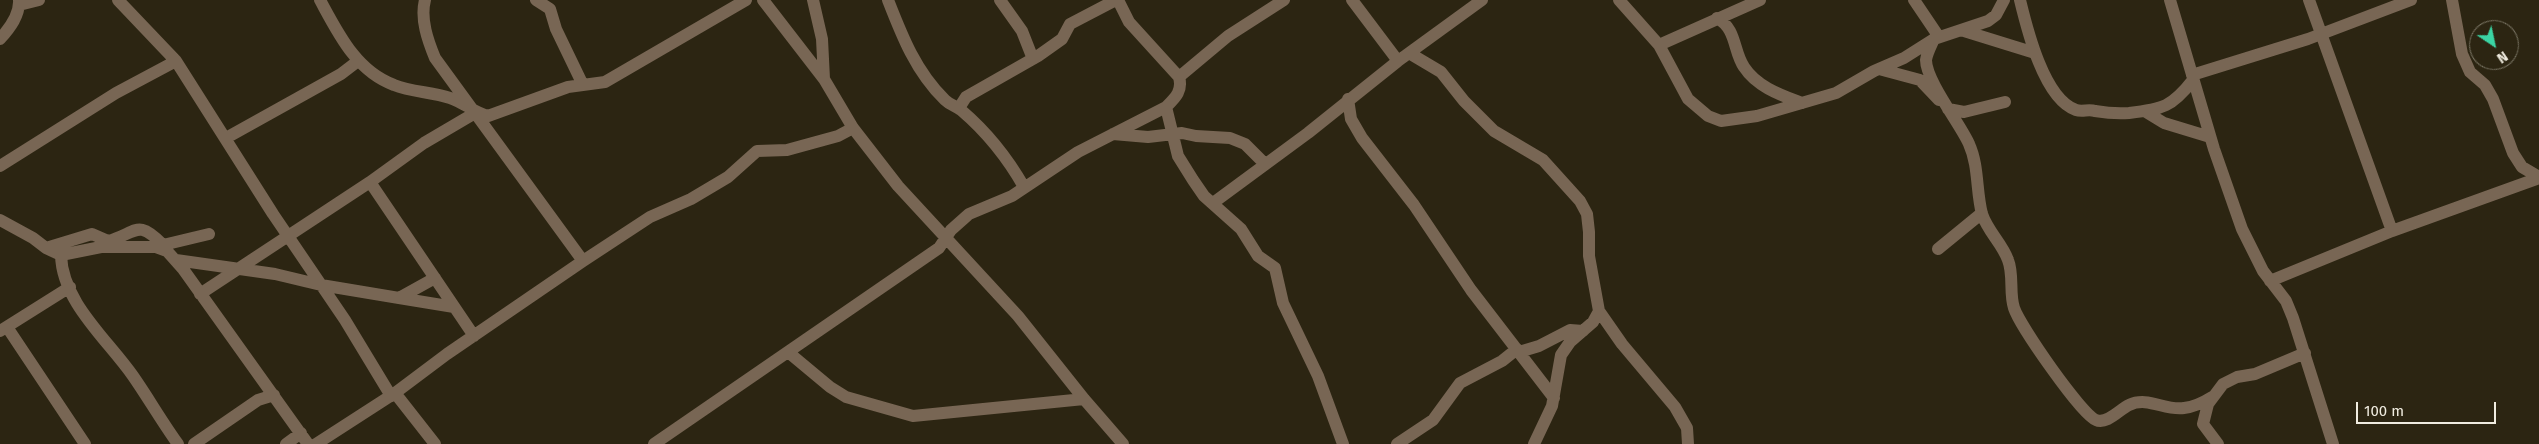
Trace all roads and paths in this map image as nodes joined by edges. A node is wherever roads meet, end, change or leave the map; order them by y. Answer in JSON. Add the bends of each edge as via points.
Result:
{"nodes":[{"id":1,"x":39,"y":0,"type":"edge"},
{"id":2,"x":118,"y":0,"type":"edge"},
{"id":3,"x":320,"y":0,"type":"edge"},
{"id":4,"x":425,"y":0,"type":"edge"},
{"id":5,"x":536,"y":0,"type":"edge"},
{"id":6,"x":746,"y":0,"type":"edge"},
{"id":7,"x":764,"y":0,"type":"edge"},
{"id":8,"x":814,"y":0,"type":"edge"},
{"id":9,"x":888,"y":0,"type":"edge"},
{"id":10,"x":1000,"y":0,"type":"edge"},
{"id":11,"x":1117,"y":0,"type":"edge"},
{"id":12,"x":1284,"y":0,"type":"edge"},
{"id":13,"x":1352,"y":0,"type":"edge"},
{"id":14,"x":1482,"y":0,"type":"edge"},
{"id":15,"x":1619,"y":0,"type":"edge"},
{"id":16,"x":1760,"y":0,"type":"edge"},
{"id":17,"x":1914,"y":0,"type":"edge"},
{"id":18,"x":2004,"y":0,"type":"edge"},
{"id":19,"x":2020,"y":0,"type":"edge"},
{"id":20,"x":2170,"y":0,"type":"edge"},
{"id":21,"x":2309,"y":0,"type":"edge"},
{"id":22,"x":2411,"y":0,"type":"edge"},
{"id":23,"x":2452,"y":0,"type":"edge"},
{"id":24,"x":19,"y":3,"type":"edge"},
{"id":25,"x":1717,"y":18,"type":"junction"},
{"id":26,"x":1960,"y":30,"type":"junction"},
{"id":27,"x":2321,"y":34,"type":"junction"},
{"id":28,"x":0,"y":38,"type":"edge"},
{"id":29,"x":1937,"y":38,"type":"junction"},
{"id":30,"x":1659,"y":46,"type":"junction"},
{"id":31,"x":1409,"y":53,"type":"junction"},
{"id":32,"x":2035,"y":53,"type":"junction"},
{"id":33,"x":1033,"y":59,"type":"junction"},
{"id":34,"x":176,"y":61,"type":"junction"},
{"id":35,"x":358,"y":61,"type":"junction"},
{"id":36,"x":1398,"y":61,"type":"junction"},
{"id":37,"x":1879,"y":69,"type":"junction"},
{"id":38,"x":1179,"y":77,"type":"junction"},
{"id":39,"x":2193,"y":77,"type":"junction"},
{"id":40,"x":824,"y":79,"type":"junction"},
{"id":41,"x":583,"y":85,"type":"junction"},
{"id":42,"x":1348,"y":99,"type":"junction"},
{"id":43,"x":2005,"y":102,"type":"dead end"},
{"id":44,"x":1802,"y":103,"type":"junction"},
{"id":45,"x":1166,"y":107,"type":"junction"},
{"id":46,"x":959,"y":108,"type":"junction"},
{"id":47,"x":1947,"y":108,"type":"junction"},
{"id":48,"x":475,"y":112,"type":"junction"},
{"id":49,"x":2146,"y":112,"type":"junction"},
{"id":50,"x":853,"y":128,"type":"junction"},
{"id":51,"x":1112,"y":134,"type":"junction"},
{"id":52,"x":1173,"y":134,"type":"junction"},
{"id":53,"x":2210,"y":137,"type":"junction"},
{"id":54,"x":226,"y":138,"type":"junction"},
{"id":55,"x":1265,"y":164,"type":"junction"},
{"id":56,"x":0,"y":166,"type":"edge"},
{"id":57,"x":2539,"y":177,"type":"edge"},
{"id":58,"x":370,"y":182,"type":"junction"},
{"id":59,"x":1024,"y":187,"type":"junction"},
{"id":60,"x":1213,"y":203,"type":"junction"},
{"id":61,"x":1982,"y":213,"type":"junction"},
{"id":62,"x":0,"y":221,"type":"edge"},
{"id":63,"x":2392,"y":231,"type":"junction"},
{"id":64,"x":209,"y":234,"type":"dead end"},
{"id":65,"x":288,"y":235,"type":"junction"},
{"id":66,"x":946,"y":237,"type":"junction"},
{"id":67,"x":46,"y":248,"type":"junction"},
{"id":68,"x":1938,"y":249,"type":"dead end"},
{"id":69,"x":61,"y":255,"type":"junction"},
{"id":70,"x":176,"y":260,"type":"junction"},
{"id":71,"x":583,"y":261,"type":"junction"},
{"id":72,"x":238,"y":268,"type":"junction"},
{"id":73,"x":435,"y":278,"type":"junction"},
{"id":74,"x":2270,"y":281,"type":"junction"},
{"id":75,"x":321,"y":285,"type":"junction"},
{"id":76,"x":70,"y":288,"type":"junction"},
{"id":77,"x":200,"y":294,"type":"junction"},
{"id":78,"x":399,"y":298,"type":"junction"},
{"id":79,"x":454,"y":307,"type":"junction"},
{"id":80,"x":1599,"y":311,"type":"junction"},
{"id":81,"x":3,"y":329,"type":"edge"},
{"id":82,"x":1583,"y":331,"type":"junction"},
{"id":83,"x":474,"y":336,"type":"junction"},
{"id":84,"x":1518,"y":351,"type":"junction"},
{"id":85,"x":788,"y":352,"type":"junction"},
{"id":86,"x":2304,"y":353,"type":"junction"},
{"id":87,"x":274,"y":395,"type":"junction"},
{"id":88,"x":393,"y":395,"type":"junction"},
{"id":89,"x":2212,"y":397,"type":"junction"},
{"id":90,"x":1554,"y":398,"type":"junction"},
{"id":91,"x":1084,"y":399,"type":"junction"},
{"id":92,"x":301,"y":433,"type":"junction"},
{"id":93,"x":85,"y":444,"type":"edge"},
{"id":94,"x":178,"y":444,"type":"edge"},
{"id":95,"x":194,"y":444,"type":"edge"},
{"id":96,"x":286,"y":444,"type":"edge"},
{"id":97,"x":308,"y":444,"type":"edge"},
{"id":98,"x":316,"y":444,"type":"edge"},
{"id":99,"x":435,"y":444,"type":"edge"},
{"id":100,"x":654,"y":444,"type":"edge"},
{"id":101,"x":1123,"y":444,"type":"edge"},
{"id":102,"x":1343,"y":444,"type":"edge"},
{"id":103,"x":1397,"y":444,"type":"edge"},
{"id":104,"x":1534,"y":444,"type":"edge"},
{"id":105,"x":1688,"y":444,"type":"edge"},
{"id":106,"x":2218,"y":444,"type":"edge"},
{"id":107,"x":2333,"y":444,"type":"edge"}],
"edges":[{"from":1,"to":24,"type":"street"},
{"from":2,"to":34,"type":"street"},
{"from":3,"to":35,"type":"street"},
{"from":4,"to":48,"type":"street","via":[[427,38],[436,58]]},
{"from":5,"to":41,"type":"street","via":[[550,9]]},
{"from":6,"to":41,"type":"street","via":[[605,82]]},
{"from":7,"to":40,"type":"street"},
{"from":8,"to":40,"type":"street","via":[[822,39]]},
{"from":9,"to":46,"type":"street","via":[[918,66],[945,101]]},
{"from":10,"to":33,"type":"street","via":[[1022,31]]},
{"from":11,"to":33,"type":"street","via":[[1070,24],[1060,41]]},
{"from":11,"to":38,"type":"street","via":[[1129,22]]},
{"from":12,"to":38,"type":"street","via":[[1228,36]]},
{"from":13,"to":36,"type":"street"},
{"from":14,"to":31,"type":"street"},
{"from":15,"to":30,"type":"street"},
{"from":16,"to":25,"type":"street"},
{"from":17,"to":29,"type":"street"},
{"from":18,"to":26,"type":"street","via":[[1992,18]]},
{"from":19,"to":32,"type":"street"},
{"from":20,"to":39,"type":"street"},
{"from":21,"to":27,"type":"street"},
{"from":22,"to":27,"type":"street"},
{"from":23,"to":57,"type":"street","via":[[2462,54],[2470,72],[2485,85],[2493,99],[2513,153],[2522,167]]},
{"from":24,"to":28,"type":"street","via":[[12,23]]},
{"from":25,"to":30,"type":"street"},
{"from":25,"to":44,"type":"street","via":[[1729,30],[1741,62],[1752,77],[1780,95]]},
{"from":26,"to":29,"type":"street"},
{"from":26,"to":32,"type":"street"},
{"from":27,"to":39,"type":"street"},
{"from":27,"to":63,"type":"street"},
{"from":29,"to":37,"type":"street"},
{"from":29,"to":47,"type":"street","via":[[1927,54],[1926,63]]},
{"from":30,"to":44,"type":"street","via":[[1688,98],[1708,116],[1721,121],[1757,116]]},
{"from":31,"to":36,"type":"street"},
{"from":31,"to":80,"type":"street","via":[[1441,72],[1478,117],[1498,134],[1543,160],[1580,201],[1590,232],[1589,256]]},
{"from":32,"to":49,"type":"street","via":[[2041,70],[2070,106],[2077,110],[2113,114]]},
{"from":33,"to":46,"type":"street","via":[[966,97]]},
{"from":34,"to":54,"type":"street"},
{"from":34,"to":56,"type":"street","via":[[116,93]]},
{"from":35,"to":48,"type":"street","via":[[393,85],[451,98]]},
{"from":35,"to":54,"type":"street"},
{"from":36,"to":42,"type":"street"},
{"from":37,"to":44,"type":"street","via":[[1836,93]]},
{"from":37,"to":47,"type":"street","via":[[1920,80]]},
{"from":38,"to":45,"type":"street","via":[[1177,96]]},
{"from":39,"to":49,"type":"street","via":[[2172,104]]},
{"from":39,"to":53,"type":"street"},
{"from":40,"to":50,"type":"street"},
{"from":41,"to":48,"type":"street","via":[[554,91],[494,115]]},
{"from":42,"to":55,"type":"street"},
{"from":42,"to":84,"type":"street","via":[[1351,119],[1362,138]]},
{"from":43,"to":47,"type":"street","via":[[1964,112]]},
{"from":45,"to":51,"type":"street"},
{"from":45,"to":52,"type":"street"},
{"from":46,"to":59,"type":"street","via":[[999,147]]},
{"from":47,"to":61,"type":"street","via":[[1969,143]]},
{"from":48,"to":58,"type":"street"},
{"from":48,"to":71,"type":"street"},
{"from":49,"to":53,"type":"street","via":[[2164,123]]},
{"from":50,"to":66,"type":"street","via":[[898,186]]},
{"from":50,"to":71,"type":"street","via":[[838,136],[787,150],[757,151],[728,177],[691,199],[650,217]]},
{"from":51,"to":52,"type":"street","via":[[1148,137]]},
{"from":51,"to":59,"type":"street"},
{"from":52,"to":55,"type":"street","via":[[1236,139]]},
{"from":52,"to":60,"type":"street","via":[[1178,156],[1204,196]]},
{"from":53,"to":74,"type":"street","via":[[2242,229]]},
{"from":54,"to":65,"type":"street"},
{"from":55,"to":60,"type":"street"},
{"from":57,"to":63,"type":"street"},
{"from":58,"to":65,"type":"street"},
{"from":58,"to":73,"type":"street"},
{"from":59,"to":66,"type":"street","via":[[1012,196],[969,214]]},
{"from":60,"to":102,"type":"street","via":[[1241,229],[1258,256],[1274,265],[1283,303],[1318,376]]},
{"from":61,"to":68,"type":"street"},
{"from":61,"to":89,"type":"street","via":[[1987,228],[2002,246],[2008,260],[2016,314],[2039,350],[2094,419],[2103,421],[2129,404],[2140,401],[2185,408]]},
{"from":62,"to":67,"type":"street"},
{"from":63,"to":74,"type":"street"},
{"from":64,"to":67,"type":"street","via":[[163,245],[150,231],[134,229],[108,241],[92,234]]},
{"from":65,"to":72,"type":"street"},
{"from":65,"to":75,"type":"street"},
{"from":66,"to":85,"type":"street","via":[[940,248]]},
{"from":66,"to":91,"type":"street","via":[[1018,316]]},
{"from":67,"to":69,"type":"street"},
{"from":69,"to":70,"type":"street","via":[[101,247],[156,247],[167,251]]},
{"from":69,"to":76,"type":"street"},
{"from":70,"to":72,"type":"street"},
{"from":70,"to":77,"type":"street"},
{"from":71,"to":83,"type":"street"},
{"from":72,"to":75,"type":"street"},
{"from":72,"to":77,"type":"street"},
{"from":73,"to":78,"type":"street"},
{"from":73,"to":79,"type":"street"},
{"from":74,"to":86,"type":"street","via":[[2286,301]]},
{"from":75,"to":78,"type":"street"},
{"from":75,"to":88,"type":"street"},
{"from":76,"to":81,"type":"street"},
{"from":76,"to":94,"type":"street","via":[[75,300],[133,375]]},
{"from":77,"to":87,"type":"street"},
{"from":78,"to":79,"type":"street"},
{"from":79,"to":83,"type":"street"},
{"from":80,"to":82,"type":"street"},
{"from":80,"to":105,"type":"street","via":[[1675,407],[1687,428]]},
{"from":81,"to":93,"type":"street"},
{"from":82,"to":84,"type":"street","via":[[1570,330],[1539,346]]},
{"from":82,"to":90,"type":"street","via":[[1561,355]]},
{"from":83,"to":88,"type":"street"},
{"from":84,"to":90,"type":"street"},
{"from":84,"to":103,"type":"street","via":[[1460,383],[1433,420]]},
{"from":85,"to":91,"type":"street","via":[[846,397],[913,416]]},
{"from":85,"to":100,"type":"street"},
{"from":86,"to":89,"type":"street","via":[[2255,374],[2229,380]]},
{"from":86,"to":107,"type":"street"},
{"from":87,"to":92,"type":"street"},
{"from":87,"to":95,"type":"street","via":[[258,400]]},
{"from":88,"to":98,"type":"street"},
{"from":88,"to":99,"type":"street"},
{"from":89,"to":106,"type":"street","via":[[2203,424]]},
{"from":90,"to":104,"type":"street"},
{"from":91,"to":101,"type":"street"},
{"from":92,"to":96,"type":"street"},
{"from":92,"to":97,"type":"street"}]}
